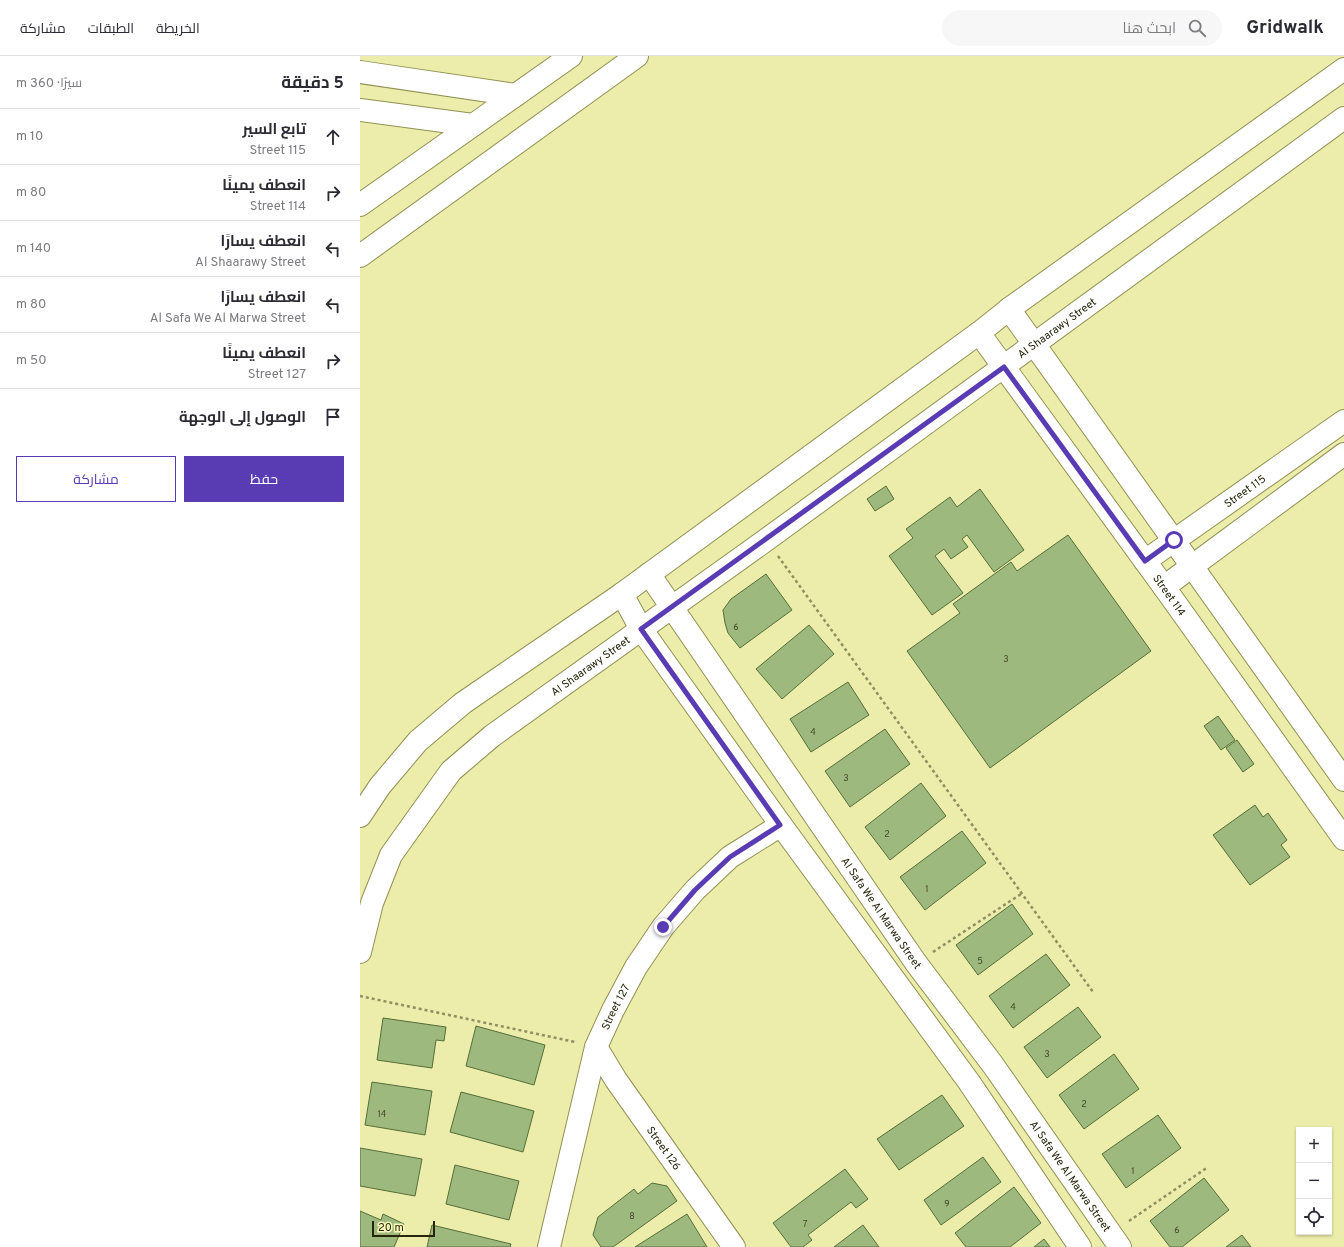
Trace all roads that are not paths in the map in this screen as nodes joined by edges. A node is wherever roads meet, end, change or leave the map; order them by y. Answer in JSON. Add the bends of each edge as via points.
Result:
{"nodes":[{"id":1,"x":571,"y":56,"type":"edge"},
{"id":2,"x":637,"y":56,"type":"edge"},
{"id":3,"x":1344,"y":69,"type":"edge"},
{"id":4,"x":360,"y":72,"type":"edge"},
{"id":5,"x":516,"y":95,"type":"junction"},
{"id":6,"x":360,"y":110,"type":"edge"},
{"id":7,"x":1344,"y":118,"type":"edge"},
{"id":8,"x":473,"y":125,"type":"junction"},
{"id":9,"x":360,"y":205,"type":"edge"},
{"id":10,"x":360,"y":256,"type":"edge"},
{"id":11,"x":1009,"y":309,"type":"junction"},
{"id":12,"x":979,"y":333,"type":"junction"},
{"id":13,"x":1034,"y":344,"type":"junction"},
{"id":14,"x":1004,"y":367,"type":"junction"},
{"id":15,"x":1344,"y":421,"type":"edge"},
{"id":16,"x":1344,"y":454,"type":"edge"},
{"id":17,"x":1174,"y":540,"type":"junction"},
{"id":18,"x":1145,"y":561,"type":"junction"},
{"id":19,"x":1193,"y":566,"type":"junction"},
{"id":20,"x":649,"y":574,"type":"junction"},
{"id":21,"x":1164,"y":588,"type":"junction"},
{"id":22,"x":622,"y":594,"type":"junction"},
{"id":23,"x":671,"y":608,"type":"junction"},
{"id":24,"x":641,"y":629,"type":"junction"},
{"id":25,"x":1344,"y":780,"type":"edge"},
{"id":26,"x":360,"y":816,"type":"edge"},
{"id":27,"x":780,"y":825,"type":"junction"},
{"id":28,"x":1344,"y":839,"type":"edge"},
{"id":29,"x":360,"y":952,"type":"edge"},
{"id":30,"x":596,"y":1047,"type":"junction"},
{"id":31,"x":993,"y":1065,"type":"junction"},
{"id":32,"x":969,"y":1082,"type":"junction"},
{"id":33,"x":1115,"y":1241,"type":"edge"},
{"id":34,"x":549,"y":1247,"type":"edge"},
{"id":35,"x":734,"y":1247,"type":"edge"},
{"id":36,"x":1080,"y":1247,"type":"edge"}],
"edges":[{"from":1,"to":5,"type":"street"},
{"from":2,"to":10,"type":"street"},
{"from":3,"to":11,"type":"street"},
{"from":4,"to":5,"type":"street"},
{"from":5,"to":8,"type":"street"},
{"from":6,"to":8,"type":"street"},
{"from":7,"to":13,"type":"street","name":"Al Shaarawy Street"},
{"from":8,"to":9,"type":"street"},
{"from":11,"to":12,"type":"street"},
{"from":11,"to":13,"type":"street"},
{"from":12,"to":14,"type":"street","name":"Street 114"},
{"from":12,"to":20,"type":"street"},
{"from":13,"to":14,"type":"street","name":"Al Shaarawy Street"},
{"from":13,"to":17,"type":"street"},
{"from":14,"to":18,"type":"street","name":"Street 114"},
{"from":14,"to":23,"type":"street","name":"Al Shaarawy Street"},
{"from":15,"to":17,"type":"street","name":"Street 115"},
{"from":16,"to":19,"type":"street"},
{"from":17,"to":18,"type":"street","name":"Street 115"},
{"from":17,"to":19,"type":"street"},
{"from":18,"to":21,"type":"street","name":"Street 114"},
{"from":19,"to":21,"type":"street"},
{"from":19,"to":25,"type":"street"},
{"from":20,"to":22,"type":"street"},
{"from":20,"to":23,"type":"street","name":"Al Safa We Al Marwa Street"},
{"from":21,"to":28,"type":"street","name":"Street 114"},
{"from":22,"to":24,"type":"street"},
{"from":22,"to":26,"type":"street","via":[[463,703],[418,741],[380,786]]},
{"from":23,"to":24,"type":"street","name":"Al Shaarawy Street"},
{"from":23,"to":31,"type":"street","name":"Al Safa We Al Marwa Street","via":[[916,963]]},
{"from":24,"to":27,"type":"street"},
{"from":24,"to":29,"type":"street","name":"Al Shaarawy Street","via":[[492,736],[451,771],[391,856],[372,903]]},
{"from":27,"to":30,"type":"street","name":"Street 127","via":[[730,857],[695,890],[663,927],[636,967]]},
{"from":27,"to":32,"type":"street"},
{"from":30,"to":34,"type":"street","name":"Street 127"},
{"from":30,"to":35,"type":"street","name":"Street 126","via":[[616,1080]]},
{"from":31,"to":32,"type":"street"},
{"from":31,"to":33,"type":"street","name":"Al Safa We Al Marwa Street"},
{"from":32,"to":36,"type":"street"}]}
